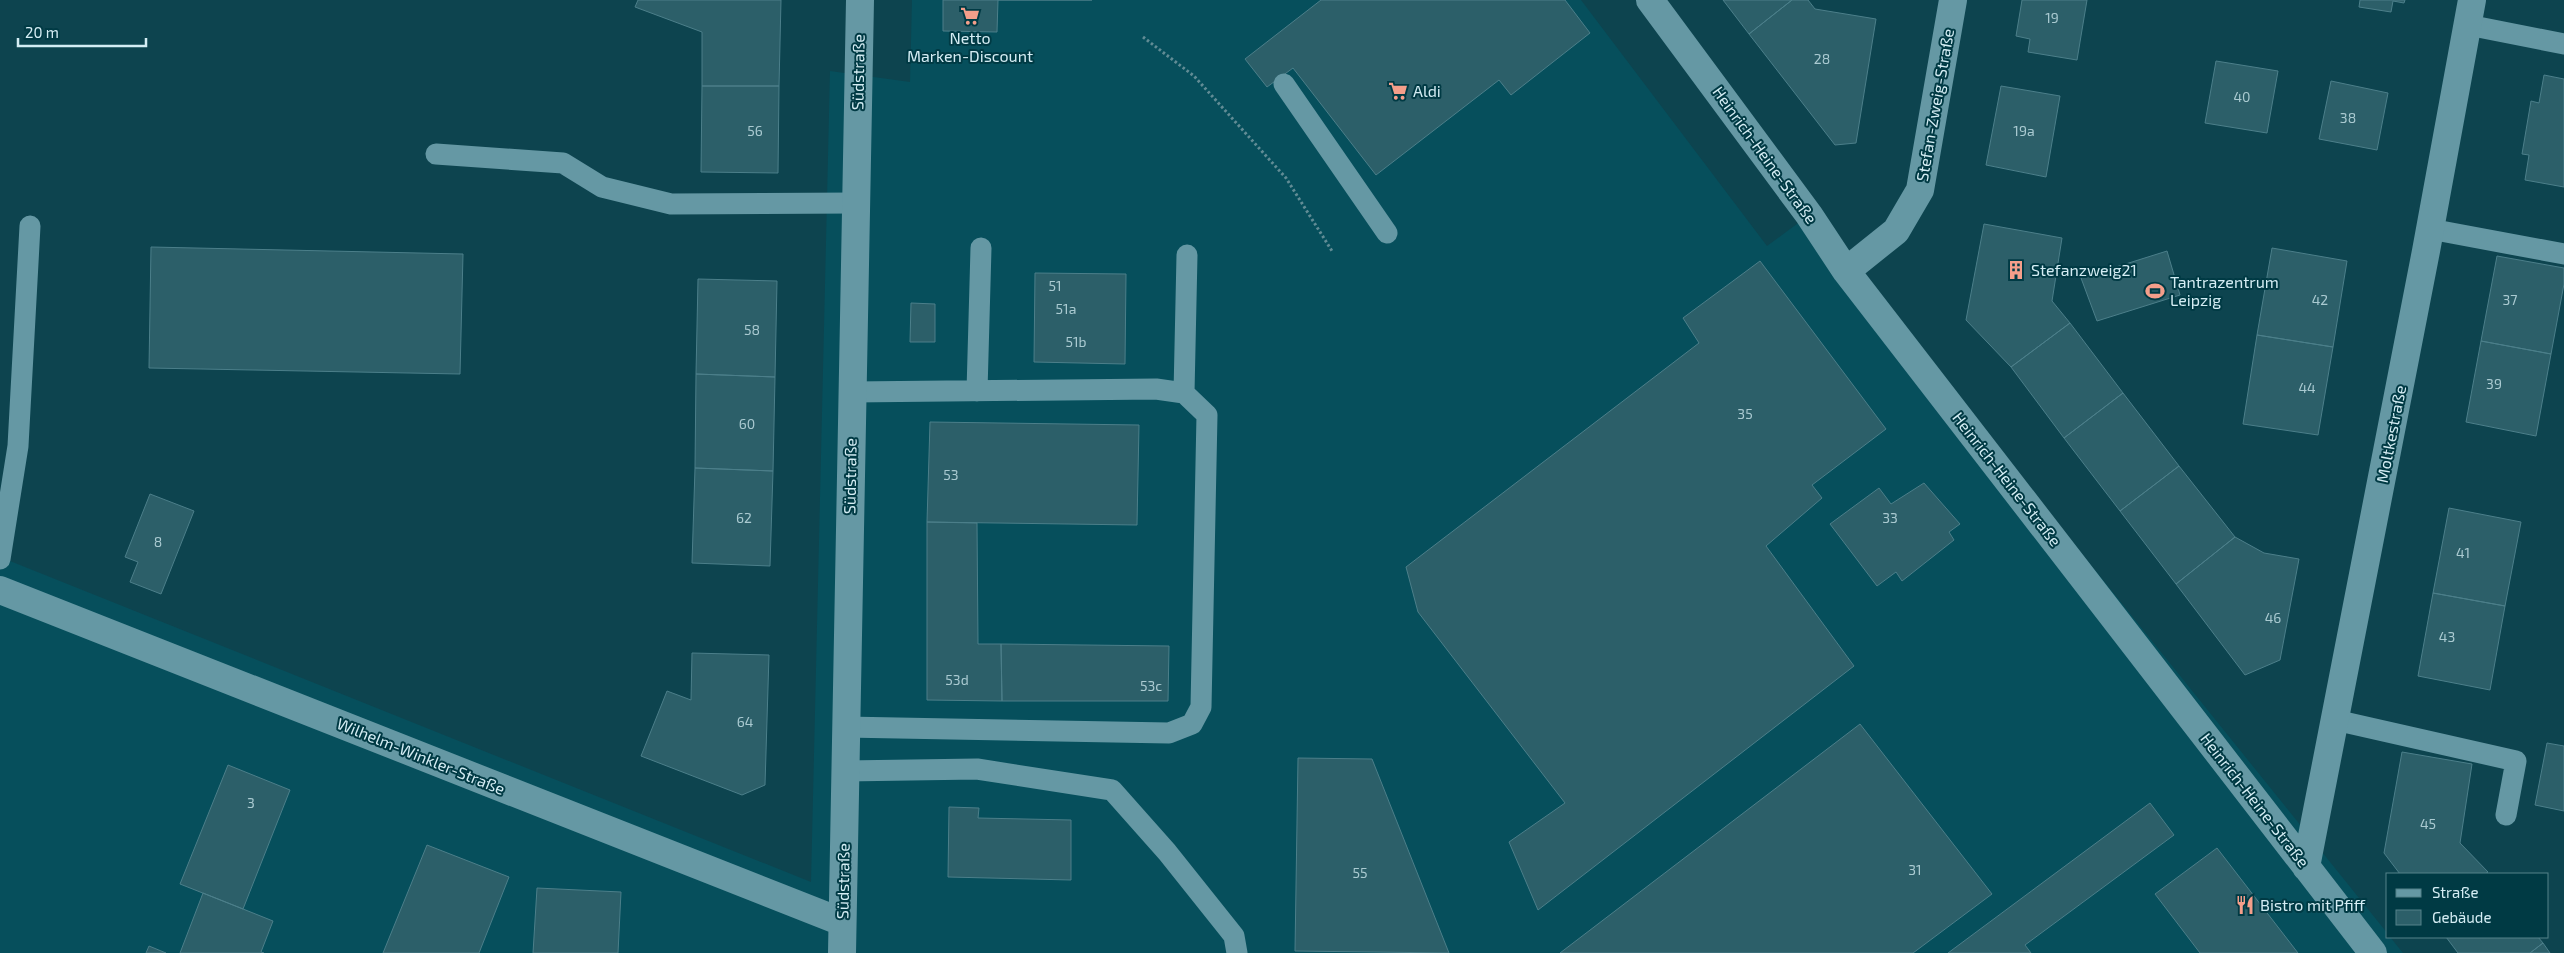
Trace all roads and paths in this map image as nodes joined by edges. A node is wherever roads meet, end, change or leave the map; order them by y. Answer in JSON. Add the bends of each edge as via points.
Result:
{"nodes":[{"id":1,"x":860,"y":0,"type":"edge"},
{"id":2,"x":1650,"y":0,"type":"edge"},
{"id":3,"x":1953,"y":0,"type":"edge"},
{"id":4,"x":2470,"y":13,"type":"edge"},
{"id":5,"x":1143,"y":37,"type":"dead end"},
{"id":6,"x":2564,"y":44,"type":"edge"},
{"id":7,"x":1284,"y":84,"type":"dead end"},
{"id":8,"x":436,"y":154,"type":"dead end"},
{"id":9,"x":856,"y":203,"type":"junction"},
{"id":10,"x":30,"y":226,"type":"dead end"},
{"id":11,"x":2430,"y":229,"type":"junction"},
{"id":12,"x":1387,"y":233,"type":"dead end"},
{"id":13,"x":981,"y":248,"type":"dead end"},
{"id":14,"x":1332,"y":251,"type":"dead end"},
{"id":15,"x":2564,"y":254,"type":"edge"},
{"id":16,"x":1187,"y":255,"type":"dead end"},
{"id":17,"x":1846,"y":271,"type":"junction"},
{"id":18,"x":977,"y":391,"type":"junction"},
{"id":19,"x":852,"y":392,"type":"junction"},
{"id":20,"x":1184,"y":393,"type":"junction"},
{"id":21,"x":0,"y":559,"type":"edge"},
{"id":22,"x":0,"y":590,"type":"edge"},
{"id":23,"x":2334,"y":720,"type":"junction"},
{"id":24,"x":845,"y":726,"type":"junction"},
{"id":25,"x":845,"y":771,"type":"junction"},
{"id":26,"x":2506,"y":815,"type":"dead end"},
{"id":27,"x":2306,"y":867,"type":"junction"},
{"id":28,"x":842,"y":922,"type":"junction"},
{"id":29,"x":842,"y":953,"type":"edge"},
{"id":30,"x":1237,"y":953,"type":"edge"},
{"id":31,"x":2373,"y":953,"type":"edge"}],
"edges":[{"from":1,"to":9,"type":"street","name":"Südstraße"},
{"from":2,"to":17,"type":"street","name":"Heinrich-Heine-Straße","via":[[1810,215]]},
{"from":3,"to":17,"type":"street","name":"Stefan-Zweig-Straße","via":[[1920,190],[1896,231]]},
{"from":4,"to":6,"type":"lane"},
{"from":4,"to":11,"type":"street","name":"Moltkestraße"},
{"from":5,"to":14,"type":"path","via":[[1194,76],[1286,178]]},
{"from":7,"to":12,"type":"lane"},
{"from":8,"to":9,"type":"lane","via":[[563,163],[602,187],[671,204]]},
{"from":9,"to":19,"type":"street","name":"Südstraße"},
{"from":10,"to":21,"type":"lane","via":[[18,446]]},
{"from":11,"to":15,"type":"lane"},
{"from":11,"to":23,"type":"street","name":"Moltkestraße"},
{"from":13,"to":18,"type":"lane"},
{"from":16,"to":20,"type":"lane"},
{"from":17,"to":27,"type":"street","name":"Heinrich-Heine-Straße"},
{"from":18,"to":19,"type":"lane"},
{"from":18,"to":20,"type":"lane","via":[[1156,389]]},
{"from":19,"to":24,"type":"street","name":"Südstraße"},
{"from":20,"to":24,"type":"lane","via":[[1207,415],[1201,707],[1192,724],[1169,733]]},
{"from":22,"to":28,"type":"street","name":"Wilhelm-Winkler-Straße"},
{"from":23,"to":26,"type":"lane","via":[[2516,761]]},
{"from":23,"to":27,"type":"street","name":"Moltkestraße"},
{"from":24,"to":25,"type":"street","name":"Südstraße"},
{"from":25,"to":28,"type":"street","name":"Südstraße"},
{"from":25,"to":30,"type":"lane","via":[[977,769],[1112,790],[1234,936]]},
{"from":27,"to":31,"type":"street","name":"Heinrich-Heine-Straße"},
{"from":28,"to":29,"type":"street","name":"Südstraße"}]}
